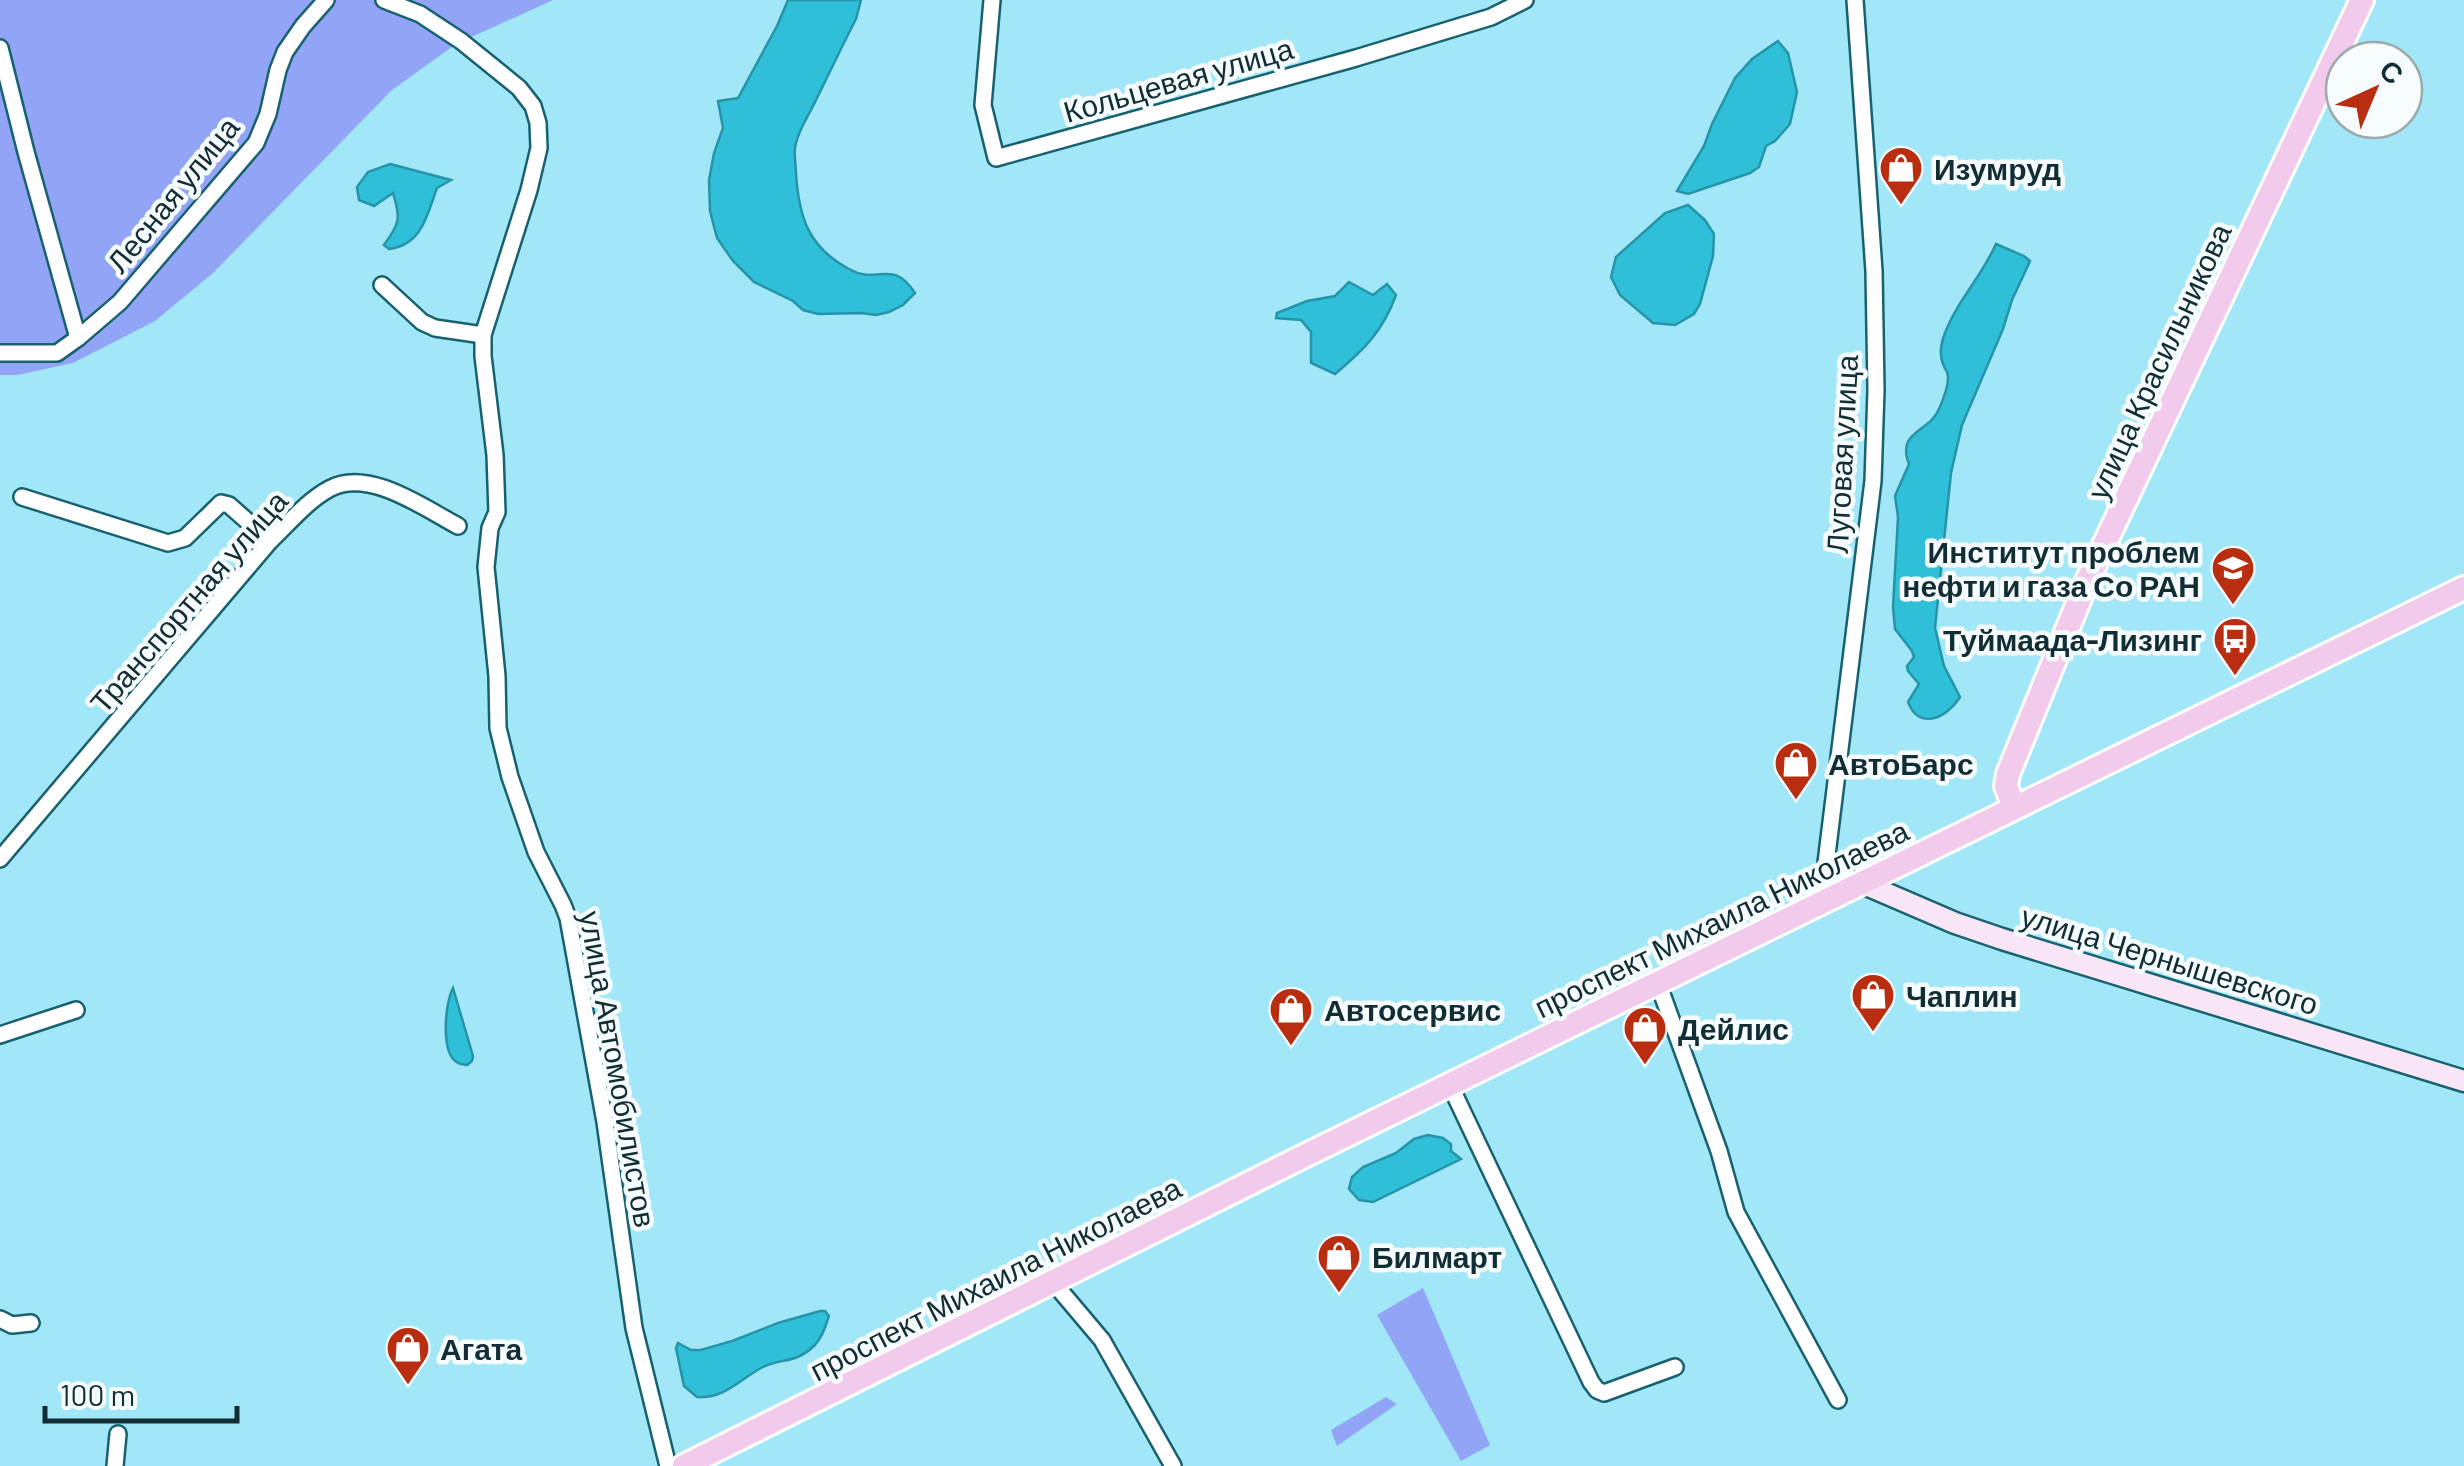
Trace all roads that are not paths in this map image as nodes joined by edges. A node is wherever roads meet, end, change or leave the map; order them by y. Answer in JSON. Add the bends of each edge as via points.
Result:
{"nodes":[{"id":1,"x":326,"y":0,"type":"edge"},
{"id":2,"x":384,"y":0,"type":"edge"},
{"id":3,"x":992,"y":0,"type":"edge"},
{"id":4,"x":1525,"y":0,"type":"edge"},
{"id":5,"x":1854,"y":0,"type":"edge"},
{"id":6,"x":2362,"y":0,"type":"edge"},
{"id":7,"x":0,"y":48,"type":"edge"},
{"id":8,"x":382,"y":285,"type":"dead end"},
{"id":9,"x":483,"y":335,"type":"junction"},
{"id":10,"x":78,"y":338,"type":"junction"},
{"id":11,"x":0,"y":354,"type":"edge"},
{"id":12,"x":22,"y":497,"type":"dead end"},
{"id":13,"x":458,"y":526,"type":"dead end"},
{"id":14,"x":270,"y":540,"type":"junction"},
{"id":15,"x":2464,"y":588,"type":"edge"},
{"id":16,"x":2014,"y":808,"type":"junction"},
{"id":17,"x":0,"y":859,"type":"edge"},
{"id":18,"x":1862,"y":883,"type":"junction"},
{"id":19,"x":1658,"y":983,"type":"junction"},
{"id":20,"x":76,"y":1010,"type":"dead end"},
{"id":21,"x":0,"y":1035,"type":"edge"},
{"id":22,"x":2464,"y":1081,"type":"edge"},
{"id":23,"x":1450,"y":1084,"type":"junction"},
{"id":24,"x":1053,"y":1282,"type":"junction"},
{"id":25,"x":0,"y":1320,"type":"edge"},
{"id":26,"x":30,"y":1323,"type":"dead end"},
{"id":27,"x":1676,"y":1367,"type":"dead end"},
{"id":28,"x":1838,"y":1400,"type":"dead end"},
{"id":29,"x":118,"y":1434,"type":"dead end"},
{"id":30,"x":116,"y":1466,"type":"edge"},
{"id":31,"x":668,"y":1466,"type":"edge"},
{"id":32,"x":684,"y":1466,"type":"edge"},
{"id":33,"x":1173,"y":1466,"type":"edge"}],
"edges":[{"from":1,"to":10,"type":"street","name":"Лесная улица","via":[[285,52],[256,143],[120,302]]},
{"from":2,"to":9,"type":"street","name":"улица Автомобилистов","via":[[461,41],[518,88],[538,123],[529,190]]},
{"from":3,"to":4,"type":"street","name":"Кольцевая улица","via":[[982,106],[996,158],[1356,58]]},
{"from":5,"to":18,"type":"street","name":"Луговая улица","via":[[1874,272],[1873,480],[1824,871]]},
{"from":6,"to":16,"type":"main road","name":"улица Красильникова","via":[[2087,580],[2008,774]]},
{"from":7,"to":10,"type":"street"},
{"from":8,"to":9,"type":"street","via":[[422,322]]},
{"from":9,"to":31,"type":"street","name":"улица Автомобилистов","via":[[495,455],[497,512],[486,567],[498,728],[536,852],[568,918],[634,1328]]},
{"from":10,"to":11,"type":"street","name":"Лесная улица","via":[[56,353]]},
{"from":12,"to":14,"type":"street","via":[[168,544],[184,538],[220,503]]},
{"from":13,"to":14,"type":"street","name":"Транспортная улица","via":[[396,492],[350,482],[314,500]]},
{"from":14,"to":17,"type":"street","name":"Транспортная улица"},
{"from":15,"to":16,"type":"main road","name":"проспект Михаила Николаева"},
{"from":16,"to":18,"type":"main road","name":"проспект Михаила Николаева"},
{"from":18,"to":19,"type":"main road","name":"проспект Михаила Николаева"},
{"from":18,"to":22,"type":"main road","name":"улица Чернышевского","via":[[2002,938]]},
{"from":19,"to":23,"type":"main road","name":"проспект Михаила Николаева"},
{"from":19,"to":28,"type":"street","via":[[1736,1212]]},
{"from":20,"to":21,"type":"street"},
{"from":23,"to":24,"type":"main road","name":"проспект Михаила Николаева"},
{"from":23,"to":27,"type":"street","via":[[1597,1390]]},
{"from":24,"to":32,"type":"main road","name":"проспект Михаила Николаева"},
{"from":24,"to":33,"type":"street","via":[[1102,1340]]},
{"from":25,"to":26,"type":"street"},
{"from":29,"to":30,"type":"street"}]}
